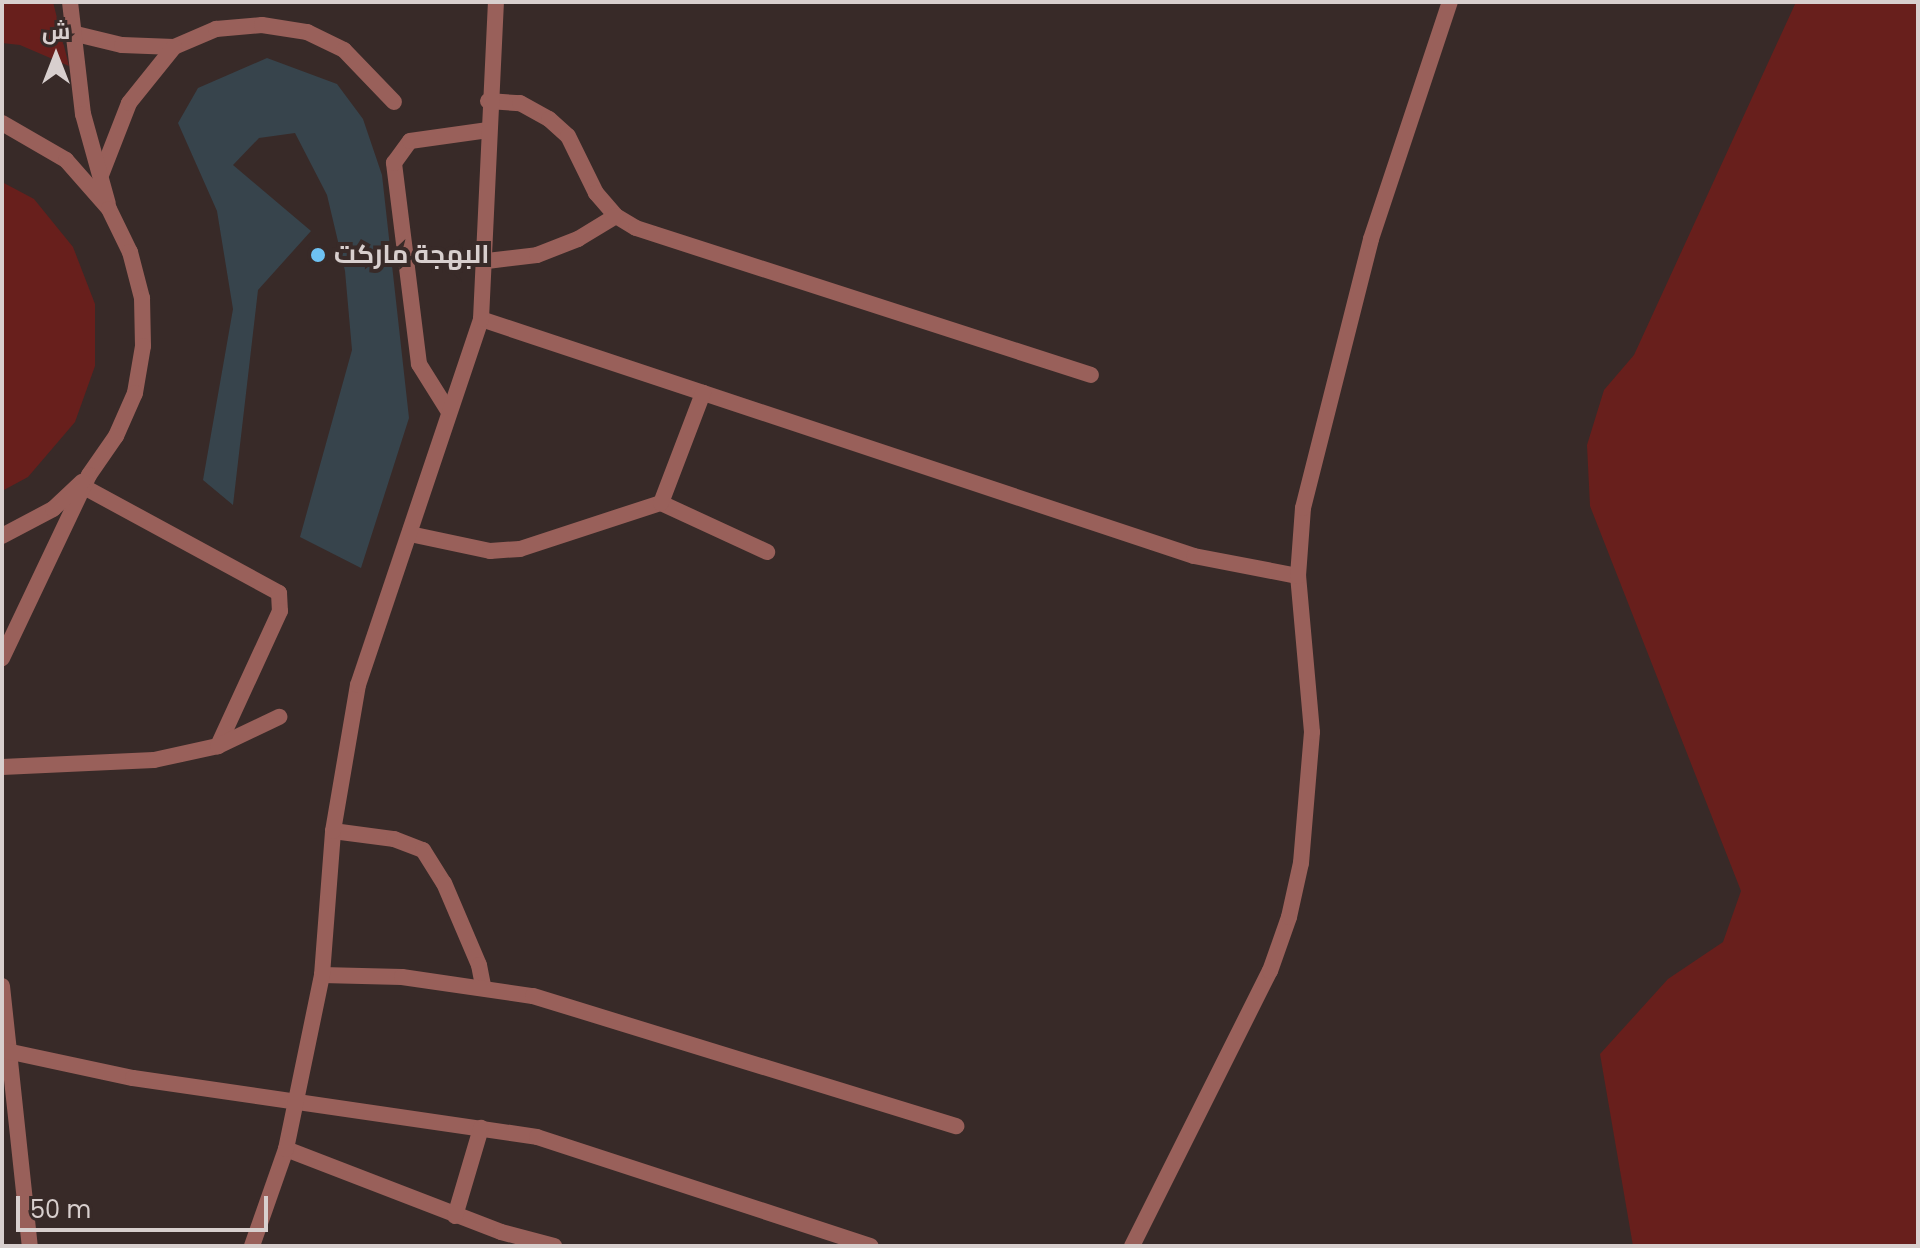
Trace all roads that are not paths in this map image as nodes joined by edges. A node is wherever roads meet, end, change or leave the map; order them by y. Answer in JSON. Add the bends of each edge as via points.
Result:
{"nodes":[{"id":1,"x":70,"y":2,"type":"edge"},
{"id":2,"x":496,"y":2,"type":"edge"},
{"id":3,"x":1450,"y":2,"type":"edge"},
{"id":4,"x":72,"y":33,"type":"junction"},
{"id":5,"x":174,"y":47,"type":"junction"},
{"id":6,"x":488,"y":101,"type":"junction"},
{"id":7,"x":394,"y":102,"type":"dead end"},
{"id":8,"x":2,"y":123,"type":"edge"},
{"id":9,"x":488,"y":130,"type":"junction"},
{"id":10,"x":101,"y":175,"type":"junction"},
{"id":11,"x":109,"y":209,"type":"junction"},
{"id":12,"x":616,"y":216,"type":"junction"},
{"id":13,"x":487,"y":261,"type":"junction"},
{"id":14,"x":481,"y":319,"type":"junction"},
{"id":15,"x":1091,"y":375,"type":"dead end"},
{"id":16,"x":703,"y":393,"type":"junction"},
{"id":17,"x":449,"y":412,"type":"junction"},
{"id":18,"x":86,"y":481,"type":"junction"},
{"id":19,"x":661,"y":503,"type":"junction"},
{"id":20,"x":410,"y":534,"type":"junction"},
{"id":21,"x":2,"y":536,"type":"edge"},
{"id":22,"x":767,"y":552,"type":"dead end"},
{"id":23,"x":1298,"y":576,"type":"junction"},
{"id":24,"x":2,"y":658,"type":"edge"},
{"id":25,"x":279,"y":717,"type":"dead end"},
{"id":26,"x":218,"y":746,"type":"junction"},
{"id":27,"x":2,"y":767,"type":"edge"},
{"id":28,"x":333,"y":831,"type":"junction"},
{"id":29,"x":322,"y":975,"type":"junction"},
{"id":30,"x":483,"y":985,"type":"junction"},
{"id":31,"x":2,"y":986,"type":"edge"},
{"id":32,"x":5,"y":1051,"type":"edge"},
{"id":33,"x":295,"y":1103,"type":"junction"},
{"id":34,"x":956,"y":1126,"type":"dead end"},
{"id":35,"x":481,"y":1128,"type":"junction"},
{"id":36,"x":286,"y":1149,"type":"junction"},
{"id":37,"x":455,"y":1216,"type":"junction"},
{"id":38,"x":30,"y":1246,"type":"edge"},
{"id":39,"x":252,"y":1246,"type":"edge"},
{"id":40,"x":554,"y":1246,"type":"edge"},
{"id":41,"x":871,"y":1246,"type":"edge"},
{"id":42,"x":1132,"y":1246,"type":"edge"}],
"edges":[{"from":1,"to":4,"type":"street"},
{"from":2,"to":6,"type":"street"},
{"from":3,"to":23,"type":"street","via":[[1407,122],[1339,353],[1303,508]]},
{"from":4,"to":5,"type":"street","via":[[122,45]]},
{"from":4,"to":10,"type":"street","via":[[83,114]]},
{"from":5,"to":7,"type":"street","via":[[216,29],[262,25],[307,32],[344,50]]},
{"from":5,"to":10,"type":"street","via":[[129,103],[113,133]]},
{"from":6,"to":9,"type":"street"},
{"from":6,"to":12,"type":"street","via":[[520,103],[568,136],[596,193]]},
{"from":8,"to":11,"type":"street","via":[[66,160]]},
{"from":9,"to":13,"type":"street"},
{"from":9,"to":17,"type":"street","via":[[410,141],[394,163],[419,364]]},
{"from":10,"to":11,"type":"street"},
{"from":11,"to":18,"type":"street","via":[[130,252],[142,298],[143,346],[135,393],[116,436]]},
{"from":12,"to":13,"type":"street","via":[[537,255]]},
{"from":12,"to":15,"type":"street","via":[[636,228]]},
{"from":13,"to":14,"type":"street"},
{"from":14,"to":16,"type":"street"},
{"from":14,"to":17,"type":"street"},
{"from":16,"to":19,"type":"street"},
{"from":16,"to":23,"type":"street","via":[[1194,556]]},
{"from":17,"to":20,"type":"street"},
{"from":18,"to":21,"type":"street","via":[[53,509]]},
{"from":18,"to":24,"type":"street"},
{"from":18,"to":26,"type":"street","via":[[279,593],[280,611]]},
{"from":19,"to":20,"type":"street","via":[[520,549],[490,551]]},
{"from":19,"to":22,"type":"street"},
{"from":20,"to":28,"type":"street","via":[[358,685]]},
{"from":23,"to":42,"type":"street","via":[[1312,732],[1301,863],[1289,917],[1270,971]]},
{"from":25,"to":26,"type":"street"},
{"from":26,"to":27,"type":"street","via":[[154,760]]},
{"from":28,"to":29,"type":"street"},
{"from":28,"to":30,"type":"street","via":[[394,839],[423,850],[444,883]]},
{"from":29,"to":30,"type":"street"},
{"from":29,"to":33,"type":"street"},
{"from":30,"to":34,"type":"street","via":[[587,1010]]},
{"from":31,"to":32,"type":"street"},
{"from":32,"to":33,"type":"street"},
{"from":32,"to":38,"type":"street"},
{"from":33,"to":35,"type":"street"},
{"from":33,"to":36,"type":"street"},
{"from":35,"to":37,"type":"street"},
{"from":35,"to":41,"type":"street","via":[[603,1155]]},
{"from":36,"to":37,"type":"street"},
{"from":36,"to":39,"type":"street"},
{"from":37,"to":40,"type":"street"}]}
